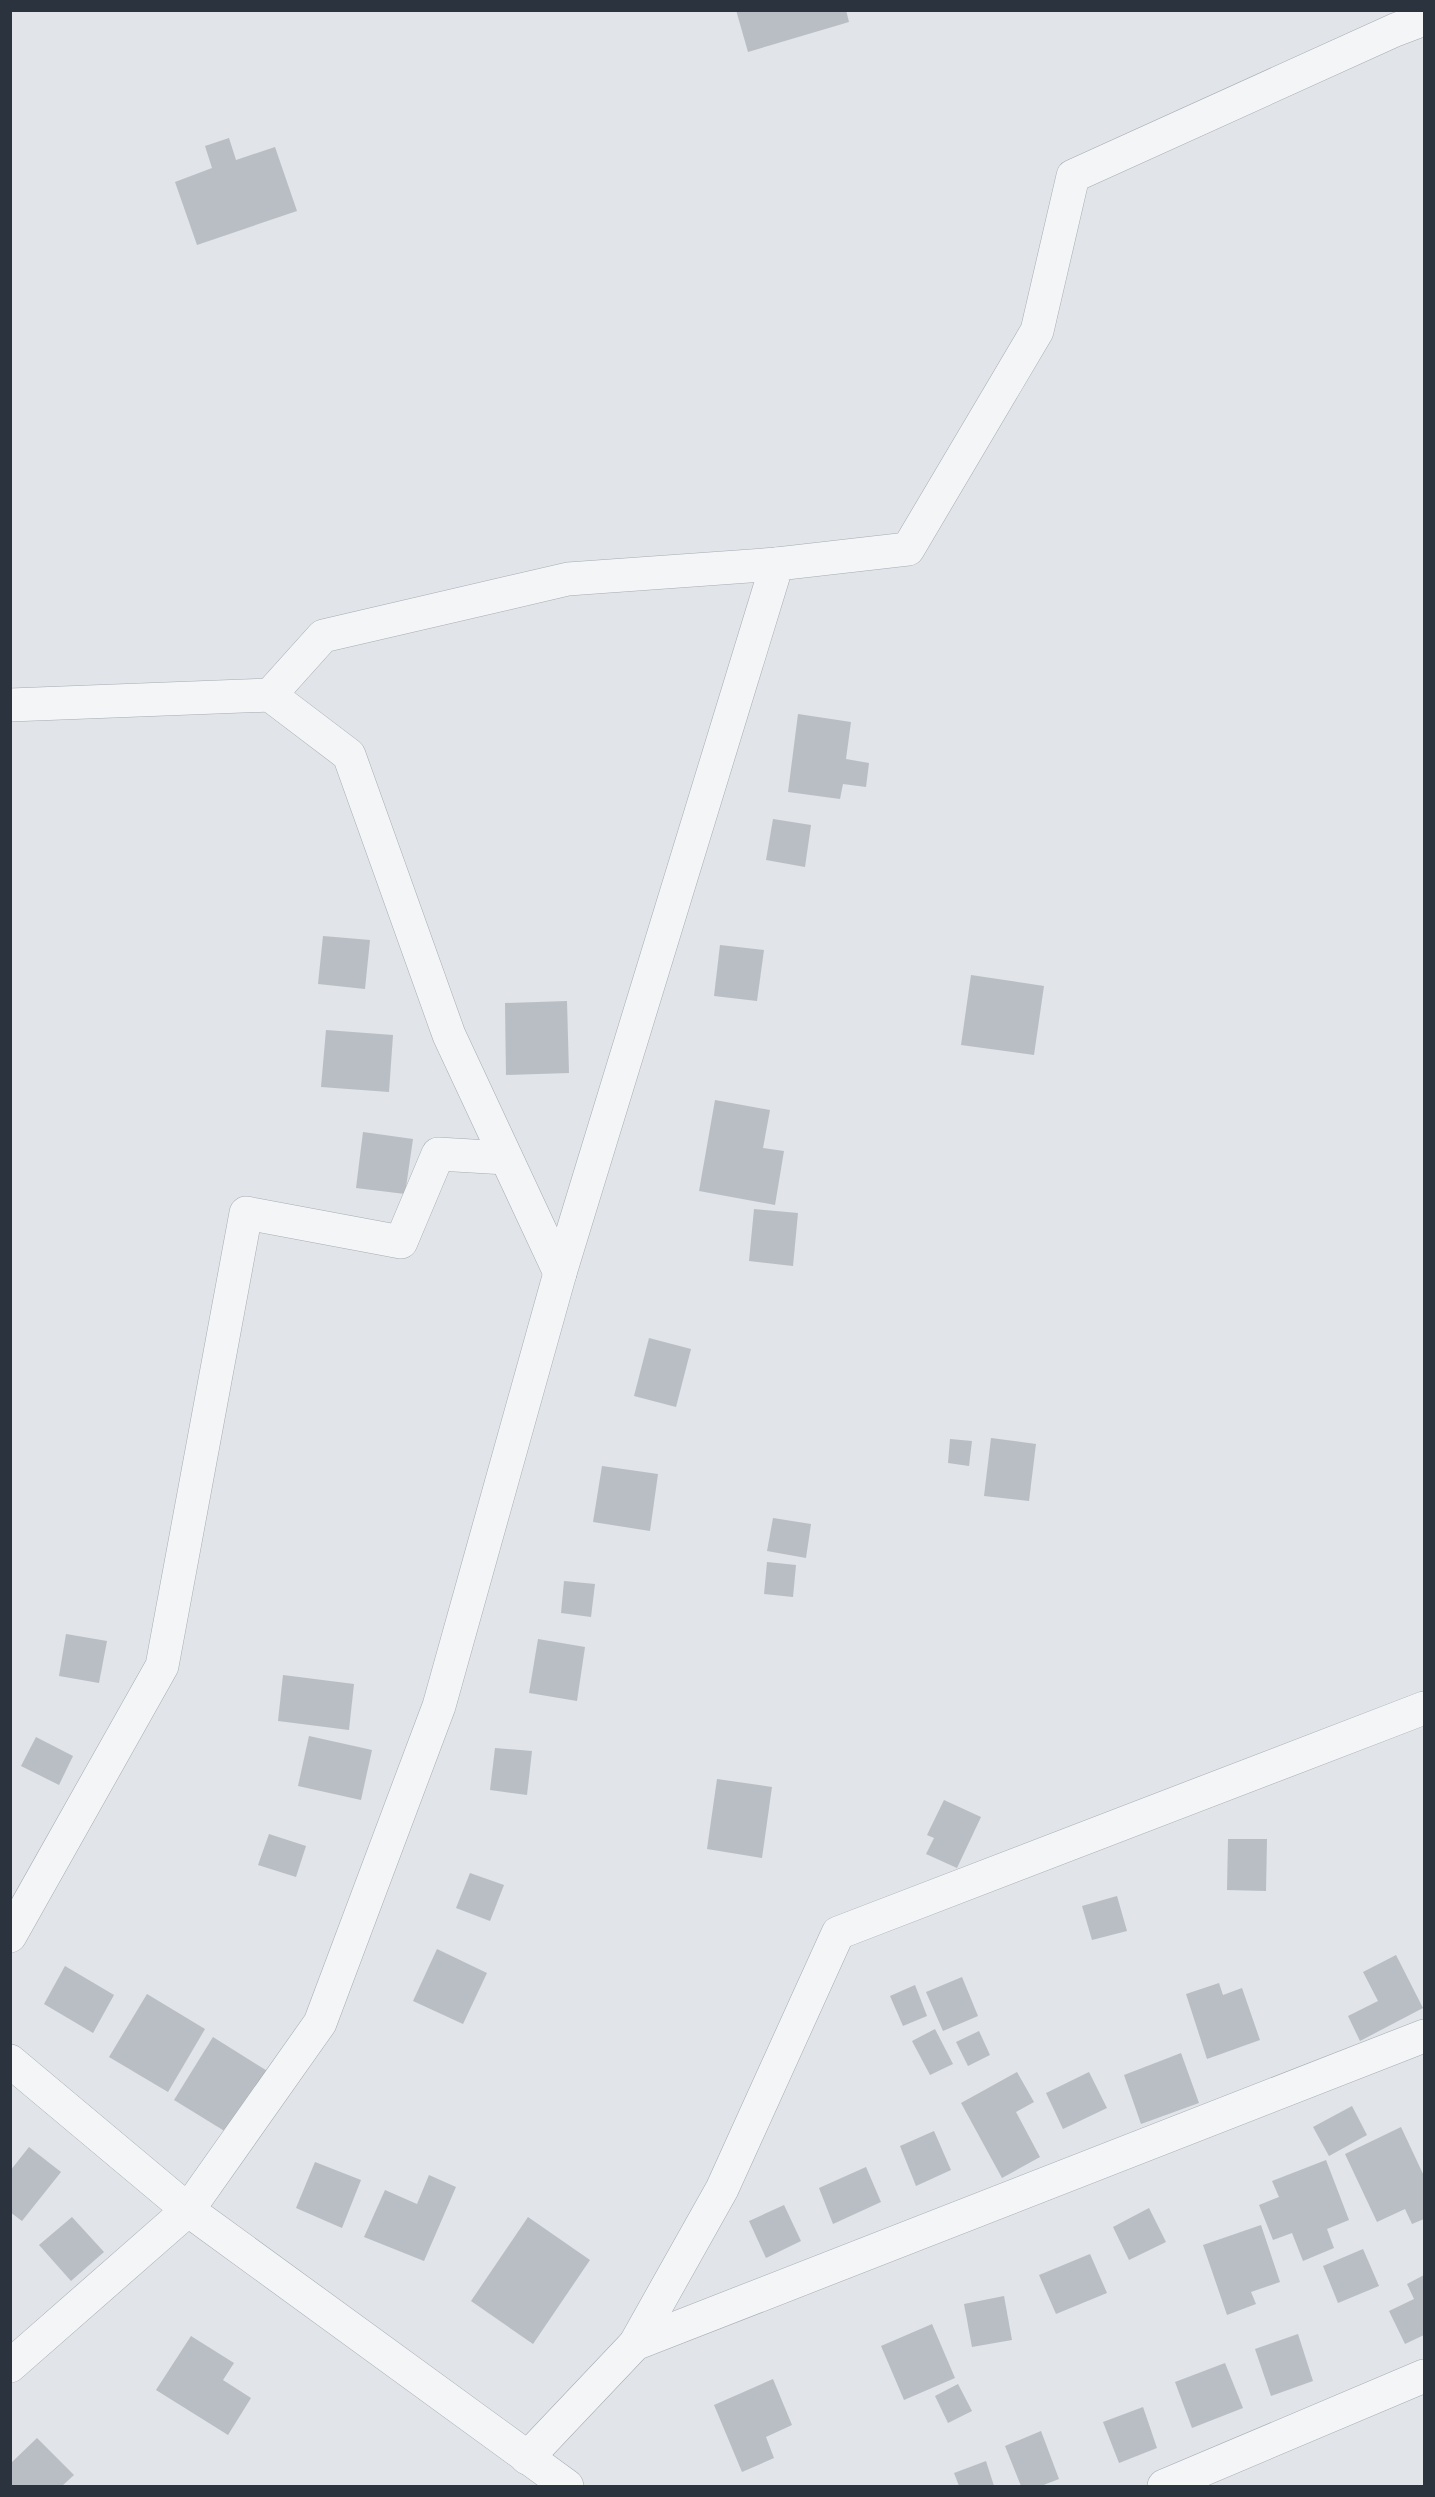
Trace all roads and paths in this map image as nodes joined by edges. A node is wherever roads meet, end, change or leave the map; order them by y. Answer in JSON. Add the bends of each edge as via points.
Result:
{"nodes":[{"id":1,"x":1425,"y":19,"type":"edge"},
{"id":2,"x":777,"y":564,"type":"junction"},
{"id":3,"x":270,"y":695,"type":"junction"},
{"id":4,"x":10,"y":705,"type":"edge"},
{"id":5,"x":506,"y":1158,"type":"junction"},
{"id":6,"x":560,"y":1273,"type":"junction"},
{"id":7,"x":1425,"y":1708,"type":"edge"},
{"id":8,"x":10,"y":1936,"type":"edge"},
{"id":9,"x":1425,"y":2036,"type":"edge"},
{"id":10,"x":10,"y":2061,"type":"edge"},
{"id":11,"x":188,"y":2210,"type":"junction"},
{"id":12,"x":635,"y":2344,"type":"junction"},
{"id":13,"x":10,"y":2366,"type":"edge"},
{"id":14,"x":1425,"y":2376,"type":"edge"},
{"id":15,"x":527,"y":2458,"type":"junction"},
{"id":16,"x":567,"y":2487,"type":"edge"},
{"id":17,"x":1164,"y":2487,"type":"edge"}],
"edges":[{"from":1,"to":2,"type":"street","via":[[1072,176],[1036,331],[908,549]]},
{"from":2,"to":3,"type":"street","via":[[568,579],[323,636]]},
{"from":2,"to":6,"type":"street"},
{"from":3,"to":4,"type":"street"},
{"from":3,"to":5,"type":"street","via":[[349,755],[449,1035]]},
{"from":5,"to":6,"type":"street"},
{"from":5,"to":8,"type":"street","via":[[438,1154],[401,1242],[246,1213],[162,1666]]},
{"from":6,"to":11,"type":"street","via":[[440,1706],[320,2023]]},
{"from":7,"to":12,"type":"street","via":[[838,1933],[722,2188]]},
{"from":9,"to":12,"type":"street"},
{"from":10,"to":11,"type":"street"},
{"from":11,"to":13,"type":"street"},
{"from":11,"to":15,"type":"street"},
{"from":12,"to":15,"type":"street"},
{"from":14,"to":17,"type":"street"},
{"from":15,"to":16,"type":"street"}]}
